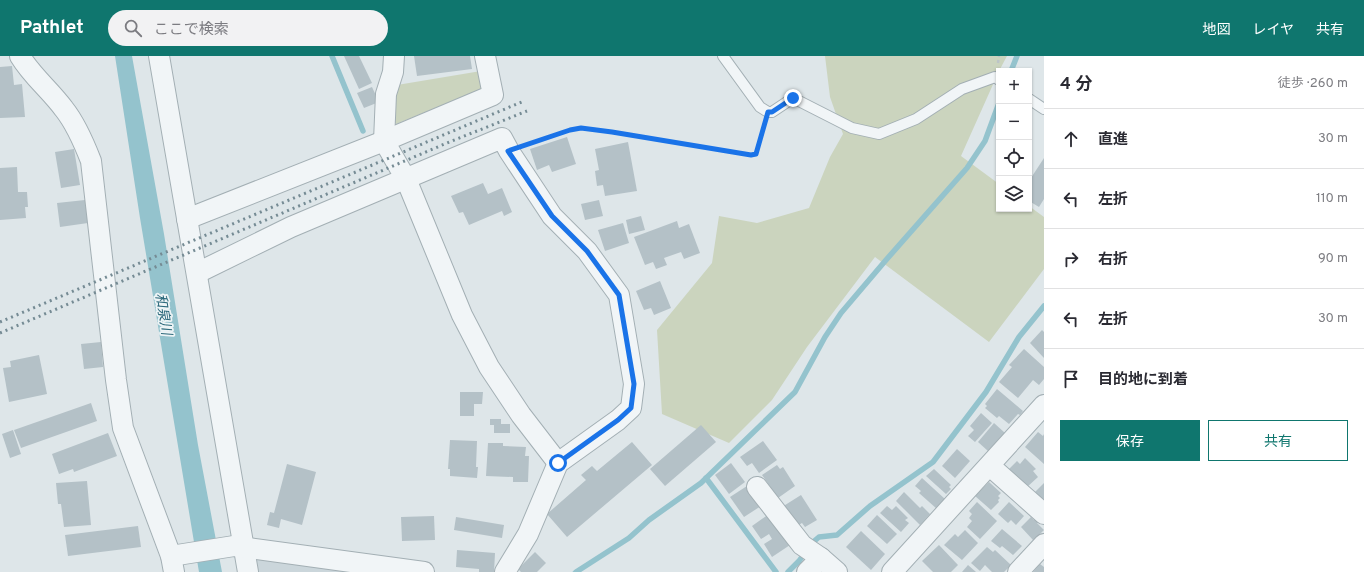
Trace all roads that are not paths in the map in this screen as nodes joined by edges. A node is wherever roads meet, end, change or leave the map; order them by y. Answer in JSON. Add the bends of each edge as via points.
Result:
{"nodes":[{"id":1,"x":20,"y":56,"type":"edge"},
{"id":2,"x":159,"y":56,"type":"edge"},
{"id":3,"x":394,"y":56,"type":"edge"},
{"id":4,"x":485,"y":56,"type":"edge"},
{"id":5,"x":722,"y":56,"type":"edge"},
{"id":6,"x":996,"y":78,"type":"edge"},
{"id":7,"x":1032,"y":101,"type":"edge"},
{"id":8,"x":1044,"y":109,"type":"edge"},
{"id":9,"x":384,"y":141,"type":"junction"},
{"id":10,"x":406,"y":178,"type":"junction"},
{"id":11,"x":187,"y":219,"type":"junction"},
{"id":12,"x":197,"y":274,"type":"junction"},
{"id":13,"x":1044,"y":405,"type":"edge"},
{"id":14,"x":558,"y":463,"type":"junction"},
{"id":15,"x":990,"y":466,"type":"junction"},
{"id":16,"x":757,"y":487,"type":"dead end"},
{"id":17,"x":1044,"y":514,"type":"edge"},
{"id":18,"x":1044,"y":544,"type":"edge"},
{"id":19,"x":237,"y":546,"type":"junction"},
{"id":20,"x":822,"y":558,"type":"junction"},
{"id":21,"x":178,"y":561,"type":"edge"},
{"id":22,"x":248,"y":572,"type":"edge"},
{"id":23,"x":424,"y":572,"type":"edge"},
{"id":24,"x":505,"y":572,"type":"edge"},
{"id":25,"x":807,"y":572,"type":"edge"},
{"id":26,"x":837,"y":572,"type":"edge"},
{"id":27,"x":892,"y":572,"type":"edge"},
{"id":28,"x":1018,"y":572,"type":"edge"}],
"edges":[{"from":1,"to":21,"type":"street","via":[[64,109],[80,135],[91,161],[123,428]]},
{"from":2,"to":11,"type":"street"},
{"from":3,"to":9,"type":"street","via":[[393,72],[386,94]]},
{"from":4,"to":9,"type":"street","via":[[493,95]]},
{"from":5,"to":6,"type":"lane","via":[[760,107],[768,112],[793,98],[852,128],[879,134],[916,119],[962,88]]},
{"from":7,"to":8,"type":"lane"},
{"from":9,"to":10,"type":"street"},
{"from":9,"to":11,"type":"street"},
{"from":10,"to":12,"type":"street","via":[[291,227]]},
{"from":10,"to":14,"type":"street","via":[[462,315],[489,368]]},
{"from":10,"to":14,"type":"street","via":[[502,138],[552,216],[587,251],[619,295],[634,384],[631,408]]},
{"from":11,"to":12,"type":"street"},
{"from":12,"to":19,"type":"street"},
{"from":13,"to":15,"type":"street"},
{"from":14,"to":24,"type":"street","via":[[528,534]]},
{"from":15,"to":17,"type":"street"},
{"from":15,"to":27,"type":"street"},
{"from":16,"to":20,"type":"street","via":[[802,545]]},
{"from":18,"to":28,"type":"street"},
{"from":19,"to":21,"type":"street"},
{"from":19,"to":22,"type":"street"},
{"from":19,"to":23,"type":"street"},
{"from":20,"to":25,"type":"street"},
{"from":20,"to":26,"type":"street"}]}
